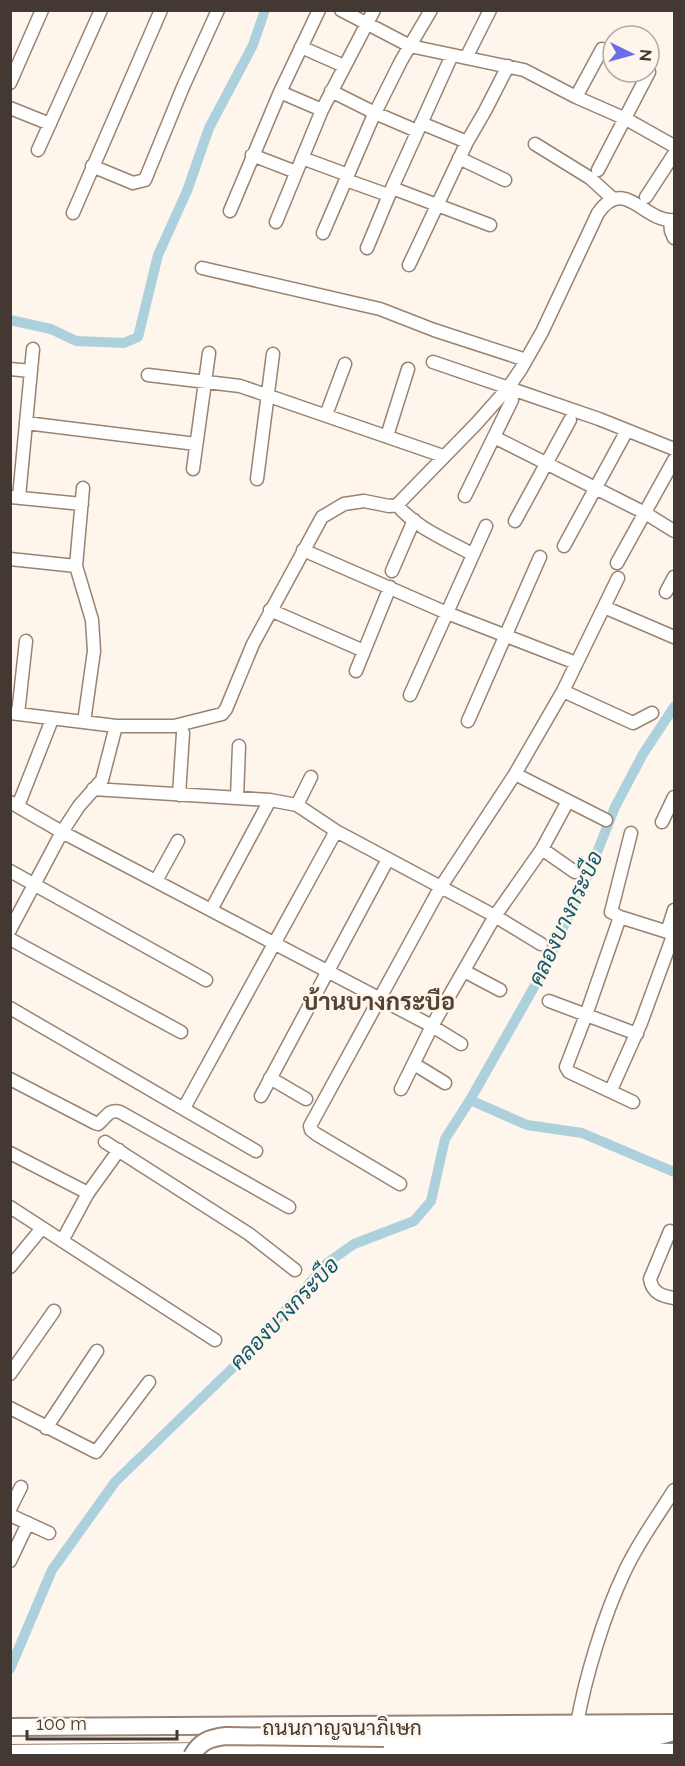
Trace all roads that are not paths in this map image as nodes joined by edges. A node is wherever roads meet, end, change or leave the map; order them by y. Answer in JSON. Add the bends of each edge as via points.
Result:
{"nodes":[{"id":1,"x":42,"y":10,"type":"edge"},
{"id":2,"x":100,"y":10,"type":"edge"},
{"id":3,"x":161,"y":10,"type":"edge"},
{"id":4,"x":218,"y":10,"type":"edge"},
{"id":5,"x":319,"y":10,"type":"edge"},
{"id":6,"x":341,"y":10,"type":"edge"},
{"id":7,"x":374,"y":10,"type":"edge"},
{"id":8,"x":431,"y":10,"type":"edge"},
{"id":9,"x":490,"y":10,"type":"edge"},
{"id":10,"x":366,"y":24,"type":"junction"},
{"id":11,"x":410,"y":45,"type":"junction"},
{"id":12,"x":302,"y":47,"type":"junction"},
{"id":13,"x":601,"y":51,"type":"edge"},
{"id":14,"x":452,"y":55,"type":"junction"},
{"id":15,"x":466,"y":58,"type":"junction"},
{"id":16,"x":344,"y":66,"type":"junction"},
{"id":17,"x":508,"y":66,"type":"junction"},
{"id":18,"x":10,"y":83,"type":"edge"},
{"id":19,"x":643,"y":84,"type":"edge"},
{"id":20,"x":332,"y":91,"type":"junction"},
{"id":21,"x":280,"y":92,"type":"junction"},
{"id":22,"x":576,"y":97,"type":"junction"},
{"id":23,"x":10,"y":108,"type":"edge"},
{"id":24,"x":322,"y":110,"type":"junction"},
{"id":25,"x":375,"y":113,"type":"junction"},
{"id":26,"x":626,"y":119,"type":"junction"},
{"id":27,"x":50,"y":124,"type":"junction"},
{"id":28,"x":419,"y":127,"type":"junction"},
{"id":29,"x":467,"y":142,"type":"junction"},
{"id":30,"x":535,"y":144,"type":"dead end"},
{"id":31,"x":675,"y":146,"type":"edge"},
{"id":32,"x":38,"y":150,"type":"dead end"},
{"id":33,"x":675,"y":154,"type":"edge"},
{"id":34,"x":252,"y":155,"type":"junction"},
{"id":35,"x":302,"y":158,"type":"junction"},
{"id":36,"x":459,"y":158,"type":"junction"},
{"id":37,"x":92,"y":166,"type":"junction"},
{"id":38,"x":598,"y":170,"type":"dead end"},
{"id":39,"x":296,"y":172,"type":"junction"},
{"id":40,"x":347,"y":178,"type":"junction"},
{"id":41,"x":505,"y":180,"type":"dead end"},
{"id":42,"x":390,"y":191,"type":"junction"},
{"id":43,"x":646,"y":197,"type":"dead end"},
{"id":44,"x":612,"y":198,"type":"junction"},
{"id":45,"x":436,"y":204,"type":"junction"},
{"id":46,"x":230,"y":211,"type":"dead end"},
{"id":47,"x":73,"y":213,"type":"dead end"},
{"id":48,"x":672,"y":221,"type":"edge"},
{"id":49,"x":276,"y":222,"type":"dead end"},
{"id":50,"x":490,"y":225,"type":"dead end"},
{"id":51,"x":323,"y":233,"type":"dead end"},
{"id":52,"x":675,"y":238,"type":"edge"},
{"id":53,"x":367,"y":248,"type":"dead end"},
{"id":54,"x":409,"y":265,"type":"dead end"},
{"id":55,"x":202,"y":268,"type":"dead end"},
{"id":56,"x":33,"y":349,"type":"dead end"},
{"id":57,"x":209,"y":352,"type":"dead end"},
{"id":58,"x":273,"y":354,"type":"dead end"},
{"id":59,"x":526,"y":360,"type":"junction"},
{"id":60,"x":433,"y":362,"type":"dead end"},
{"id":61,"x":345,"y":364,"type":"dead end"},
{"id":62,"x":10,"y":369,"type":"edge"},
{"id":63,"x":408,"y":369,"type":"dead end"},
{"id":64,"x":31,"y":371,"type":"junction"},
{"id":65,"x":148,"y":375,"type":"dead end"},
{"id":66,"x":205,"y":381,"type":"junction"},
{"id":67,"x":510,"y":394,"type":"junction"},
{"id":68,"x":268,"y":395,"type":"junction"},
{"id":69,"x":326,"y":415,"type":"junction"},
{"id":70,"x":570,"y":420,"type":"dead end"},
{"id":71,"x":26,"y":423,"type":"junction"},
{"id":72,"x":625,"y":434,"type":"dead end"},
{"id":73,"x":387,"y":436,"type":"junction"},
{"id":74,"x":494,"y":437,"type":"junction"},
{"id":75,"x":196,"y":444,"type":"junction"},
{"id":76,"x":675,"y":449,"type":"edge"},
{"id":77,"x":443,"y":456,"type":"junction"},
{"id":78,"x":675,"y":460,"type":"edge"},
{"id":79,"x":547,"y":464,"type":"junction"},
{"id":80,"x":193,"y":469,"type":"dead end"},
{"id":81,"x":257,"y":479,"type":"dead end"},
{"id":82,"x":83,"y":488,"type":"dead end"},
{"id":83,"x":597,"y":489,"type":"junction"},
{"id":84,"x":465,"y":496,"type":"dead end"},
{"id":85,"x":15,"y":497,"type":"edge"},
{"id":86,"x":82,"y":504,"type":"junction"},
{"id":87,"x":397,"y":505,"type":"junction"},
{"id":88,"x":645,"y":513,"type":"junction"},
{"id":89,"x":414,"y":520,"type":"junction"},
{"id":90,"x":515,"y":521,"type":"dead end"},
{"id":91,"x":486,"y":526,"type":"dead end"},
{"id":92,"x":675,"y":531,"type":"edge"},
{"id":93,"x":564,"y":546,"type":"dead end"},
{"id":94,"x":303,"y":550,"type":"junction"},
{"id":95,"x":472,"y":554,"type":"junction"},
{"id":96,"x":540,"y":557,"type":"dead end"},
{"id":97,"x":10,"y":559,"type":"edge"},
{"id":98,"x":617,"y":563,"type":"dead end"},
{"id":99,"x":76,"y":566,"type":"junction"},
{"id":100,"x":392,"y":571,"type":"dead end"},
{"id":101,"x":675,"y":577,"type":"edge"},
{"id":102,"x":618,"y":578,"type":"dead end"},
{"id":103,"x":390,"y":587,"type":"junction"},
{"id":104,"x":666,"y":592,"type":"dead end"},
{"id":105,"x":604,"y":607,"type":"junction"},
{"id":106,"x":270,"y":610,"type":"junction"},
{"id":107,"x":447,"y":613,"type":"junction"},
{"id":108,"x":506,"y":636,"type":"junction"},
{"id":109,"x":675,"y":637,"type":"edge"},
{"id":110,"x":26,"y":641,"type":"dead end"},
{"id":111,"x":364,"y":651,"type":"junction"},
{"id":112,"x":576,"y":663,"type":"junction"},
{"id":113,"x":356,"y":671,"type":"dead end"},
{"id":114,"x":563,"y":691,"type":"junction"},
{"id":115,"x":410,"y":696,"type":"dead end"},
{"id":116,"x":652,"y":713,"type":"dead end"},
{"id":117,"x":14,"y":714,"type":"edge"},
{"id":118,"x":468,"y":721,"type":"dead end"},
{"id":119,"x":51,"y":722,"type":"dead end"},
{"id":120,"x":84,"y":722,"type":"junction"},
{"id":121,"x":116,"y":726,"type":"junction"},
{"id":122,"x":183,"y":733,"type":"dead end"},
{"id":123,"x":239,"y":746,"type":"dead end"},
{"id":124,"x":515,"y":774,"type":"junction"},
{"id":125,"x":311,"y":777,"type":"dead end"},
{"id":126,"x":93,"y":789,"type":"junction"},
{"id":127,"x":179,"y":795,"type":"junction"},
{"id":128,"x":675,"y":797,"type":"edge"},
{"id":129,"x":237,"y":798,"type":"junction"},
{"id":130,"x":270,"y":800,"type":"junction"},
{"id":131,"x":568,"y":801,"type":"junction"},
{"id":132,"x":14,"y":804,"type":"edge"},
{"id":133,"x":297,"y":805,"type":"junction"},
{"id":134,"x":606,"y":820,"type":"dead end"},
{"id":135,"x":662,"y":822,"type":"dead end"},
{"id":136,"x":336,"y":831,"type":"junction"},
{"id":137,"x":62,"y":832,"type":"junction"},
{"id":138,"x":632,"y":833,"type":"dead end"},
{"id":139,"x":178,"y":840,"type":"dead end"},
{"id":140,"x":542,"y":849,"type":"junction"},
{"id":141,"x":388,"y":859,"type":"junction"},
{"id":142,"x":10,"y":871,"type":"edge"},
{"id":143,"x":574,"y":872,"type":"dead end"},
{"id":144,"x":156,"y":881,"type":"junction"},
{"id":145,"x":36,"y":884,"type":"junction"},
{"id":146,"x":440,"y":888,"type":"junction"},
{"id":147,"x":211,"y":910,"type":"junction"},
{"id":148,"x":675,"y":910,"type":"edge"},
{"id":149,"x":495,"y":916,"type":"junction"},
{"id":150,"x":620,"y":917,"type":"junction"},
{"id":151,"x":10,"y":930,"type":"edge"},
{"id":152,"x":672,"y":933,"type":"edge"},
{"id":153,"x":10,"y":939,"type":"edge"},
{"id":154,"x":274,"y":944,"type":"junction"},
{"id":155,"x":540,"y":944,"type":"dead end"},
{"id":156,"x":327,"y":971,"type":"junction"},
{"id":157,"x":464,"y":971,"type":"junction"},
{"id":158,"x":206,"y":980,"type":"dead end"},
{"id":159,"x":500,"y":990,"type":"dead end"},
{"id":160,"x":380,"y":998,"type":"junction"},
{"id":161,"x":549,"y":1001,"type":"dead end"},
{"id":162,"x":10,"y":1008,"type":"edge"},
{"id":163,"x":586,"y":1015,"type":"junction"},
{"id":164,"x":432,"y":1026,"type":"junction"},
{"id":165,"x":181,"y":1032,"type":"dead end"},
{"id":166,"x":637,"y":1034,"type":"junction"},
{"id":167,"x":461,"y":1044,"type":"dead end"},
{"id":168,"x":414,"y":1064,"type":"junction"},
{"id":169,"x":270,"y":1078,"type":"junction"},
{"id":170,"x":10,"y":1079,"type":"edge"},
{"id":171,"x":445,"y":1083,"type":"dead end"},
{"id":172,"x":401,"y":1089,"type":"dead end"},
{"id":173,"x":611,"y":1090,"type":"junction"},
{"id":174,"x":261,"y":1095,"type":"dead end"},
{"id":175,"x":306,"y":1099,"type":"dead end"},
{"id":176,"x":633,"y":1102,"type":"dead end"},
{"id":177,"x":184,"y":1108,"type":"junction"},
{"id":178,"x":105,"y":1142,"type":"dead end"},
{"id":179,"x":119,"y":1150,"type":"junction"},
{"id":180,"x":256,"y":1151,"type":"dead end"},
{"id":181,"x":10,"y":1153,"type":"edge"},
{"id":182,"x":400,"y":1184,"type":"dead end"},
{"id":183,"x":88,"y":1193,"type":"junction"},
{"id":184,"x":10,"y":1207,"type":"edge"},
{"id":185,"x":289,"y":1207,"type":"dead end"},
{"id":186,"x":42,"y":1228,"type":"junction"},
{"id":187,"x":670,"y":1231,"type":"dead end"},
{"id":188,"x":62,"y":1240,"type":"junction"},
{"id":189,"x":10,"y":1267,"type":"edge"},
{"id":190,"x":295,"y":1270,"type":"dead end"},
{"id":191,"x":675,"y":1298,"type":"edge"},
{"id":192,"x":54,"y":1311,"type":"dead end"},
{"id":193,"x":215,"y":1340,"type":"dead end"},
{"id":194,"x":97,"y":1351,"type":"dead end"},
{"id":195,"x":10,"y":1374,"type":"edge"},
{"id":196,"x":149,"y":1382,"type":"dead end"},
{"id":197,"x":10,"y":1408,"type":"edge"},
{"id":198,"x":46,"y":1428,"type":"junction"},
{"id":199,"x":21,"y":1487,"type":"dead end"},
{"id":200,"x":675,"y":1490,"type":"edge"},
{"id":201,"x":10,"y":1509,"type":"edge"},
{"id":202,"x":10,"y":1515,"type":"edge"},
{"id":203,"x":28,"y":1523,"type":"junction"},
{"id":204,"x":49,"y":1533,"type":"dead end"},
{"id":205,"x":10,"y":1562,"type":"edge"},
{"id":206,"x":675,"y":1723,"type":"edge"},
{"id":207,"x":576,"y":1724,"type":"junction"},
{"id":208,"x":10,"y":1727,"type":"edge"},
{"id":209,"x":675,"y":1732,"type":"edge"},
{"id":210,"x":675,"y":1754,"type":"edge"},
{"id":211,"x":10,"y":1755,"type":"edge"},
{"id":212,"x":192,"y":1755,"type":"edge"}],
"edges":[{"from":1,"to":18,"type":"street"},
{"from":2,"to":27,"type":"street"},
{"from":3,"to":37,"type":"street"},
{"from":4,"to":37,"type":"street","via":[[145,180],[133,183]]},
{"from":5,"to":12,"type":"street"},
{"from":6,"to":10,"type":"street"},
{"from":7,"to":10,"type":"street"},
{"from":8,"to":11,"type":"street"},
{"from":9,"to":15,"type":"street"},
{"from":10,"to":11,"type":"street"},
{"from":10,"to":16,"type":"street"},
{"from":11,"to":14,"type":"street"},
{"from":11,"to":25,"type":"street"},
{"from":12,"to":16,"type":"street"},
{"from":12,"to":21,"type":"street"},
{"from":13,"to":22,"type":"street"},
{"from":14,"to":15,"type":"street"},
{"from":14,"to":28,"type":"street"},
{"from":15,"to":17,"type":"street"},
{"from":16,"to":20,"type":"street"},
{"from":17,"to":22,"type":"street"},
{"from":17,"to":29,"type":"street"},
{"from":19,"to":26,"type":"street"},
{"from":20,"to":24,"type":"street"},
{"from":20,"to":25,"type":"street"},
{"from":21,"to":24,"type":"street"},
{"from":21,"to":34,"type":"street"},
{"from":22,"to":26,"type":"street"},
{"from":23,"to":27,"type":"street"},
{"from":24,"to":35,"type":"street"},
{"from":25,"to":28,"type":"street"},
{"from":25,"to":40,"type":"street"},
{"from":26,"to":31,"type":"street"},
{"from":26,"to":38,"type":"street"},
{"from":27,"to":32,"type":"street"},
{"from":28,"to":29,"type":"street"},
{"from":28,"to":42,"type":"street"},
{"from":29,"to":36,"type":"street"},
{"from":30,"to":44,"type":"street","via":[[590,178]]},
{"from":33,"to":43,"type":"street"},
{"from":34,"to":39,"type":"street"},
{"from":34,"to":46,"type":"street"},
{"from":35,"to":39,"type":"street"},
{"from":35,"to":40,"type":"street"},
{"from":36,"to":41,"type":"street"},
{"from":36,"to":45,"type":"street"},
{"from":37,"to":47,"type":"street"},
{"from":39,"to":49,"type":"street"},
{"from":40,"to":42,"type":"street"},
{"from":40,"to":51,"type":"street"},
{"from":42,"to":45,"type":"street"},
{"from":42,"to":53,"type":"street"},
{"from":44,"to":48,"type":"street","via":[[622,197]]},
{"from":44,"to":59,"type":"street","via":[[598,213]]},
{"from":45,"to":50,"type":"street"},
{"from":45,"to":54,"type":"street"},
{"from":48,"to":52,"type":"street"},
{"from":55,"to":59,"type":"street","via":[[380,309]]},
{"from":56,"to":64,"type":"street"},
{"from":57,"to":66,"type":"street"},
{"from":58,"to":68,"type":"street"},
{"from":59,"to":67,"type":"street"},
{"from":60,"to":67,"type":"street"},
{"from":61,"to":69,"type":"street"},
{"from":62,"to":64,"type":"street"},
{"from":63,"to":73,"type":"street"},
{"from":64,"to":71,"type":"street"},
{"from":65,"to":66,"type":"street"},
{"from":66,"to":68,"type":"street"},
{"from":66,"to":75,"type":"street"},
{"from":67,"to":74,"type":"street"},
{"from":67,"to":76,"type":"street","via":[[599,419]]},
{"from":67,"to":77,"type":"street"},
{"from":68,"to":69,"type":"street"},
{"from":68,"to":81,"type":"street"},
{"from":69,"to":73,"type":"street"},
{"from":70,"to":79,"type":"street"},
{"from":71,"to":75,"type":"street"},
{"from":71,"to":85,"type":"street"},
{"from":72,"to":83,"type":"street"},
{"from":73,"to":77,"type":"street"},
{"from":74,"to":79,"type":"street"},
{"from":74,"to":84,"type":"street"},
{"from":75,"to":80,"type":"street"},
{"from":77,"to":87,"type":"street"},
{"from":78,"to":88,"type":"street"},
{"from":79,"to":83,"type":"street"},
{"from":79,"to":90,"type":"street"},
{"from":82,"to":86,"type":"street"},
{"from":83,"to":88,"type":"street"},
{"from":83,"to":93,"type":"street"},
{"from":85,"to":86,"type":"street"},
{"from":86,"to":99,"type":"street"},
{"from":87,"to":89,"type":"street"},
{"from":87,"to":94,"type":"street","via":[[364,501],[344,504],[322,517]]},
{"from":88,"to":92,"type":"street"},
{"from":88,"to":98,"type":"street"},
{"from":89,"to":95,"type":"street"},
{"from":89,"to":100,"type":"street"},
{"from":91,"to":95,"type":"street"},
{"from":94,"to":103,"type":"street"},
{"from":94,"to":106,"type":"street"},
{"from":95,"to":107,"type":"street"},
{"from":96,"to":108,"type":"street"},
{"from":97,"to":99,"type":"street"},
{"from":99,"to":120,"type":"street","via":[[92,620],[94,651]]},
{"from":101,"to":104,"type":"street"},
{"from":102,"to":105,"type":"street"},
{"from":103,"to":107,"type":"street"},
{"from":103,"to":111,"type":"street"},
{"from":105,"to":109,"type":"street"},
{"from":105,"to":112,"type":"street"},
{"from":106,"to":111,"type":"street"},
{"from":106,"to":121,"type":"street","via":[[222,714],[174,726]]},
{"from":107,"to":108,"type":"street"},
{"from":107,"to":115,"type":"street"},
{"from":108,"to":112,"type":"street"},
{"from":108,"to":118,"type":"street"},
{"from":110,"to":117,"type":"street"},
{"from":111,"to":113,"type":"street"},
{"from":112,"to":114,"type":"street"},
{"from":114,"to":116,"type":"street","via":[[633,723]]},
{"from":114,"to":124,"type":"street"},
{"from":117,"to":120,"type":"street"},
{"from":119,"to":132,"type":"street"},
{"from":120,"to":121,"type":"street"},
{"from":121,"to":126,"type":"street","via":[[102,780]]},
{"from":122,"to":127,"type":"street"},
{"from":123,"to":129,"type":"street"},
{"from":124,"to":131,"type":"street"},
{"from":124,"to":146,"type":"street"},
{"from":125,"to":133,"type":"street"},
{"from":126,"to":127,"type":"street"},
{"from":126,"to":137,"type":"street"},
{"from":127,"to":129,"type":"street"},
{"from":128,"to":135,"type":"street"},
{"from":129,"to":130,"type":"street"},
{"from":130,"to":133,"type":"street"},
{"from":130,"to":147,"type":"street"},
{"from":131,"to":134,"type":"street"},
{"from":131,"to":140,"type":"street"},
{"from":132,"to":137,"type":"street"},
{"from":133,"to":136,"type":"street"},
{"from":136,"to":141,"type":"street"},
{"from":136,"to":154,"type":"street"},
{"from":137,"to":144,"type":"street"},
{"from":137,"to":145,"type":"street"},
{"from":138,"to":150,"type":"street","via":[[610,910]]},
{"from":139,"to":144,"type":"street"},
{"from":140,"to":143,"type":"street"},
{"from":140,"to":149,"type":"street"},
{"from":141,"to":146,"type":"street"},
{"from":141,"to":156,"type":"street"},
{"from":142,"to":145,"type":"street"},
{"from":144,"to":147,"type":"street"},
{"from":145,"to":151,"type":"street"},
{"from":145,"to":158,"type":"street"},
{"from":146,"to":149,"type":"street"},
{"from":146,"to":160,"type":"street"},
{"from":147,"to":154,"type":"street"},
{"from":148,"to":152,"type":"street"},
{"from":149,"to":155,"type":"street"},
{"from":149,"to":157,"type":"street"},
{"from":150,"to":152,"type":"street"},
{"from":150,"to":163,"type":"street"},
{"from":152,"to":166,"type":"street"},
{"from":153,"to":165,"type":"street"},
{"from":154,"to":156,"type":"street"},
{"from":154,"to":177,"type":"street"},
{"from":156,"to":160,"type":"street"},
{"from":156,"to":169,"type":"street"},
{"from":157,"to":159,"type":"street"},
{"from":157,"to":164,"type":"street"},
{"from":160,"to":164,"type":"street"},
{"from":160,"to":182,"type":"street","via":[[312,1121],[311,1130]]},
{"from":161,"to":163,"type":"street"},
{"from":162,"to":177,"type":"street"},
{"from":163,"to":166,"type":"street"},
{"from":163,"to":173,"type":"street","via":[[566,1067],[569,1072]]},
{"from":164,"to":167,"type":"street"},
{"from":164,"to":168,"type":"street"},
{"from":166,"to":173,"type":"street"},
{"from":168,"to":171,"type":"street"},
{"from":168,"to":172,"type":"street"},
{"from":169,"to":174,"type":"street"},
{"from":169,"to":175,"type":"street"},
{"from":170,"to":185,"type":"street","via":[[98,1124],[108,1112],[120,1112]]},
{"from":173,"to":176,"type":"street"},
{"from":177,"to":180,"type":"street"},
{"from":178,"to":179,"type":"street"},
{"from":179,"to":183,"type":"street"},
{"from":179,"to":190,"type":"street","via":[[249,1234]]},
{"from":181,"to":183,"type":"street"},
{"from":183,"to":188,"type":"street"},
{"from":184,"to":186,"type":"street"},
{"from":186,"to":188,"type":"street"},
{"from":186,"to":189,"type":"street"},
{"from":187,"to":191,"type":"street","via":[[650,1279],[657,1293]]},
{"from":188,"to":193,"type":"street"},
{"from":192,"to":195,"type":"street"},
{"from":194,"to":198,"type":"street"},
{"from":196,"to":198,"type":"street","via":[[96,1452]]},
{"from":197,"to":198,"type":"street"},
{"from":199,"to":201,"type":"street"},
{"from":200,"to":207,"type":"street","via":[[624,1573],[603,1626]]},
{"from":202,"to":203,"type":"street"},
{"from":203,"to":204,"type":"street"},
{"from":203,"to":205,"type":"street"},
{"from":206,"to":207,"type":"main road"},
{"from":207,"to":208,"type":"main road"},
{"from":209,"to":212,"type":"main road","bridge":true,"via":[[659,1736],[215,1737],[199,1744]]},
{"from":210,"to":211,"type":"highway","name":"ถนนกาญจนาภิเษก","via":[[402,1751]]}]}
